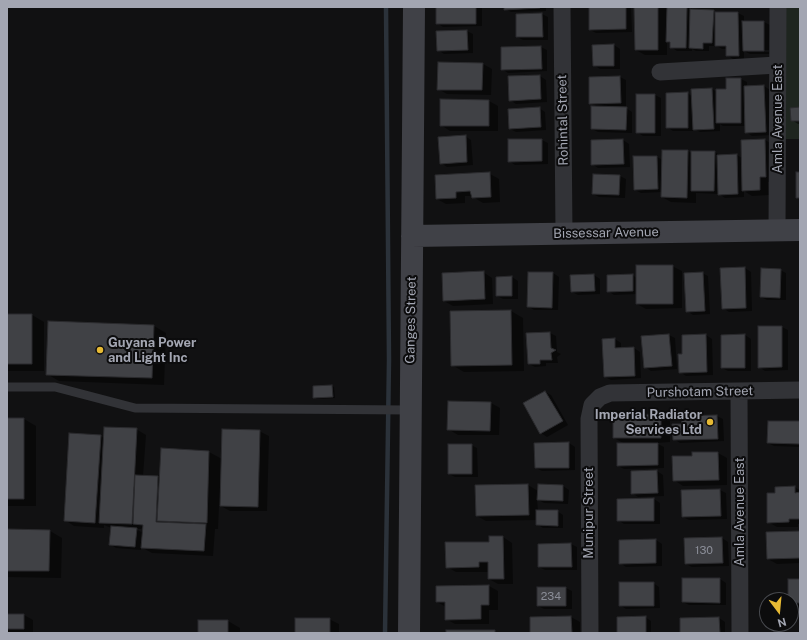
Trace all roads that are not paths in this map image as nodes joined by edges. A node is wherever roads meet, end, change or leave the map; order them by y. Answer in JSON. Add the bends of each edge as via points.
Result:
{"nodes":[{"id":1,"x":414,"y":7,"type":"edge"},
{"id":2,"x":562,"y":7,"type":"edge"},
{"id":3,"x":778,"y":7,"type":"edge"},
{"id":4,"x":777,"y":65,"type":"junction"},
{"id":5,"x":660,"y":72,"type":"dead end"},
{"id":6,"x":777,"y":230,"type":"junction"},
{"id":7,"x":800,"y":230,"type":"edge"},
{"id":8,"x":564,"y":234,"type":"junction"},
{"id":9,"x":412,"y":236,"type":"junction"},
{"id":10,"x":7,"y":387,"type":"edge"},
{"id":11,"x":800,"y":390,"type":"edge"},
{"id":12,"x":739,"y":392,"type":"junction"},
{"id":13,"x":600,"y":397,"type":"joint"},
{"id":14,"x":402,"y":410,"type":"junction"},
{"id":15,"x":409,"y":633,"type":"edge"},
{"id":16,"x":590,"y":633,"type":"edge"},
{"id":17,"x":740,"y":633,"type":"edge"}],
"edges":[{"from":1,"to":9,"type":"street","name":"Ganges Street"},
{"from":2,"to":8,"type":"street","name":"Rohintal Street"},
{"from":3,"to":4,"type":"street","name":"Amla Avenue East"},
{"from":4,"to":5,"type":"street"},
{"from":4,"to":6,"type":"street","name":"Amla Avenue East"},
{"from":6,"to":7,"type":"street","name":"Bissessar Avenue"},
{"from":6,"to":8,"type":"street","name":"Bissessar Avenue"},
{"from":8,"to":9,"type":"street","name":"Bissessar Avenue"},
{"from":9,"to":14,"type":"street","name":"Ganges Street"},
{"from":10,"to":14,"type":"lane","via":[[55,387],[135,408]]},
{"from":11,"to":12,"type":"street","name":"Purshotam Street"},
{"from":12,"to":13,"type":"street","name":"Purshotam Street","via":[[610,393]]},
{"from":12,"to":17,"type":"street","name":"Amla Avenue East"},
{"from":13,"to":16,"type":"street","name":"Munipur Street","via":[[592,405],[589,419]]},
{"from":14,"to":15,"type":"street","name":"Ganges Street"}]}
